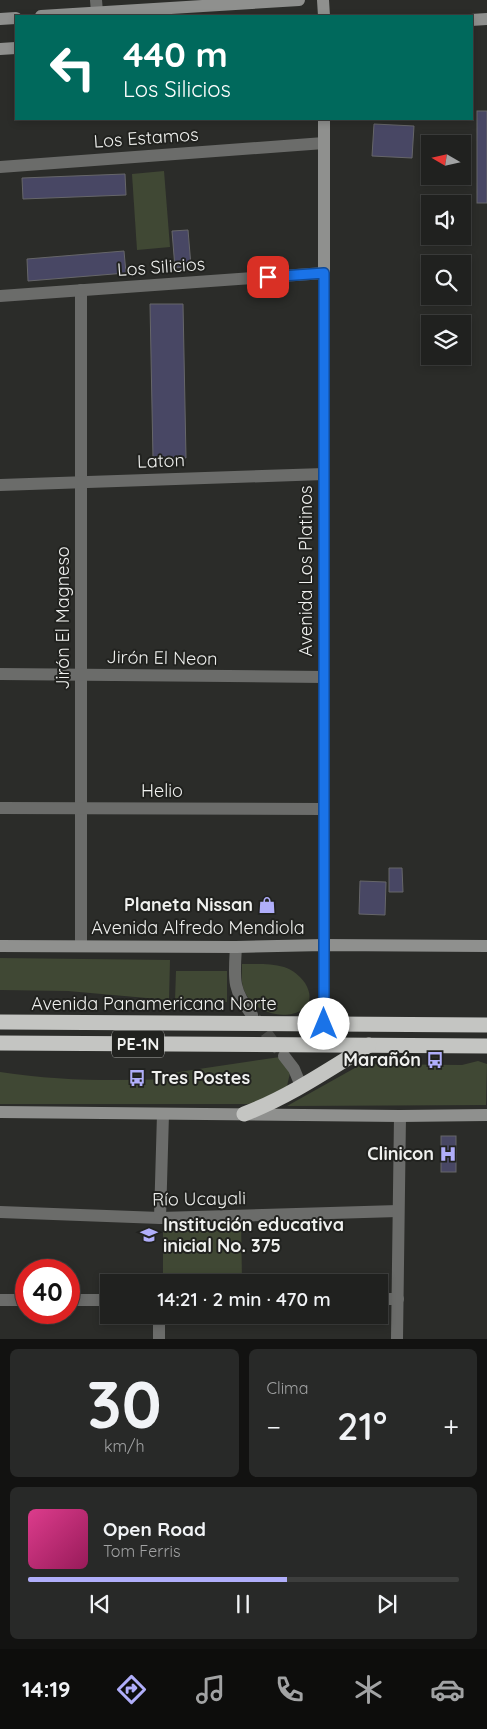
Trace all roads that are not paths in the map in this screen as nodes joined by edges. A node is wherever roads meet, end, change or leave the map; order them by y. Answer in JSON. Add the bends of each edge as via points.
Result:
{"nodes":[{"id":1,"x":299,"y":0,"type":"edge"},
{"id":2,"x":323,"y":0,"type":"edge"},
{"id":3,"x":96,"y":6,"type":"edge"},
{"id":4,"x":46,"y":15,"type":"edge"},
{"id":5,"x":324,"y":15,"type":"edge"},
{"id":6,"x":15,"y":18,"type":"edge"},
{"id":7,"x":0,"y":19,"type":"edge"},
{"id":8,"x":487,"y":19,"type":"edge"},
{"id":9,"x":473,"y":20,"type":"edge"},
{"id":10,"x":15,"y":48,"type":"edge"},
{"id":11,"x":0,"y":49,"type":"edge"},
{"id":12,"x":324,"y":120,"type":"edge"},
{"id":13,"x":324,"y":143,"type":"junction"},
{"id":14,"x":0,"y":167,"type":"edge"},
{"id":15,"x":324,"y":273,"type":"junction"},
{"id":16,"x":81,"y":290,"type":"junction"},
{"id":17,"x":0,"y":296,"type":"edge"},
{"id":18,"x":324,"y":474,"type":"junction"},
{"id":19,"x":81,"y":482,"type":"junction"},
{"id":20,"x":0,"y":485,"type":"edge"},
{"id":21,"x":0,"y":674,"type":"edge"},
{"id":22,"x":81,"y":675,"type":"junction"},
{"id":23,"x":324,"y":678,"type":"junction"},
{"id":24,"x":0,"y":808,"type":"edge"},
{"id":25,"x":81,"y":809,"type":"junction"},
{"id":26,"x":324,"y":809,"type":"junction"},
{"id":27,"x":324,"y":945,"type":"junction"},
{"id":28,"x":0,"y":946,"type":"edge"},
{"id":29,"x":81,"y":946,"type":"junction"},
{"id":30,"x":487,"y":946,"type":"edge"},
{"id":31,"x":236,"y":947,"type":"junction"},
{"id":32,"x":252,"y":1016,"type":"tunnel mouth"},
{"id":33,"x":0,"y":1022,"type":"edge"},
{"id":34,"x":324,"y":1024,"type":"junction"},
{"id":35,"x":487,"y":1025,"type":"edge"},
{"id":36,"x":0,"y":1043,"type":"edge"},
{"id":37,"x":370,"y":1045,"type":"junction"},
{"id":38,"x":487,"y":1046,"type":"edge"},
{"id":39,"x":284,"y":1056,"type":"tunnel mouth"},
{"id":40,"x":301,"y":1086,"type":"junction"},
{"id":41,"x":0,"y":1112,"type":"edge"},
{"id":42,"x":163,"y":1114,"type":"junction"},
{"id":43,"x":244,"y":1114,"type":"junction"},
{"id":44,"x":487,"y":1115,"type":"edge"},
{"id":45,"x":400,"y":1116,"type":"junction"},
{"id":46,"x":398,"y":1211,"type":"junction"},
{"id":47,"x":0,"y":1212,"type":"edge"},
{"id":48,"x":160,"y":1218,"type":"junction"},
{"id":49,"x":388,"y":1299,"type":"edge"},
{"id":50,"x":398,"y":1299,"type":"junction"},
{"id":51,"x":0,"y":1300,"type":"edge"},
{"id":52,"x":15,"y":1300,"type":"edge"},
{"id":53,"x":80,"y":1300,"type":"edge"},
{"id":54,"x":100,"y":1300,"type":"edge"},
{"id":55,"x":158,"y":1324,"type":"edge"},
{"id":56,"x":159,"y":1339,"type":"edge"},
{"id":57,"x":397,"y":1339,"type":"edge"}],
"edges":[{"from":1,"to":3,"type":"main road"},
{"from":2,"to":5,"type":"main road"},
{"from":3,"to":4,"type":"main road"},
{"from":6,"to":7,"type":"main road"},
{"from":8,"to":9,"type":"main road"},
{"from":10,"to":11,"type":"main road"},
{"from":12,"to":13,"type":"main road","name":"Avenida Los Platinos"},
{"from":13,"to":14,"type":"street","name":"Los Estamos"},
{"from":13,"to":15,"type":"main road","name":"Avenida Los Platinos"},
{"from":15,"to":16,"type":"street","name":"Los Silicios"},
{"from":15,"to":18,"type":"main road","name":"Avenida Los Platinos"},
{"from":16,"to":17,"type":"street","name":"Los Silicios"},
{"from":16,"to":19,"type":"street","name":"Jirón El Magneso"},
{"from":18,"to":19,"type":"street","name":"Laton"},
{"from":18,"to":23,"type":"main road","name":"Avenida Los Platinos"},
{"from":19,"to":20,"type":"street","name":"Laton"},
{"from":19,"to":22,"type":"street","name":"Jirón El Magneso"},
{"from":21,"to":22,"type":"street","name":"Jirón El Neon"},
{"from":22,"to":23,"type":"street","name":"Jirón El Neon"},
{"from":22,"to":25,"type":"street","name":"Jirón El Magneso"},
{"from":23,"to":26,"type":"main road","name":"Avenida Los Platinos"},
{"from":24,"to":25,"type":"street","name":"Helio"},
{"from":25,"to":26,"type":"street","name":"Helio"},
{"from":25,"to":29,"type":"street","name":"Jirón El Magneso"},
{"from":26,"to":27,"type":"main road","name":"Avenida Los Platinos"},
{"from":27,"to":30,"type":"main road","name":"Avenida Alfredo Mendiola"},
{"from":27,"to":31,"type":"main road","name":"Avenida Alfredo Mendiola"},
{"from":27,"to":34,"type":"main road","name":"Avenida Los Platinos"},
{"from":28,"to":29,"type":"main road","name":"Avenida Alfredo Mendiola"},
{"from":29,"to":31,"type":"main road","name":"Avenida Alfredo Mendiola"},
{"from":31,"to":32,"type":"street","via":[[236,988]]},
{"from":33,"to":34,"type":"highway","name":"Avenida Panamericana Norte","number":"PE-1N"},
{"from":34,"to":35,"type":"highway","name":"Avenida Panamericana Norte","number":"PE-1N"},
{"from":36,"to":37,"type":"highway","number":"PE-1N"},
{"from":37,"to":38,"type":"highway","number":"PE-1N"},
{"from":37,"to":40,"type":"highway"},
{"from":39,"to":40,"type":"street"},
{"from":40,"to":43,"type":"highway"},
{"from":41,"to":42,"type":"main road"},
{"from":42,"to":43,"type":"main road"},
{"from":42,"to":48,"type":"street"},
{"from":43,"to":45,"type":"main road"},
{"from":44,"to":45,"type":"main road"},
{"from":45,"to":46,"type":"street"},
{"from":46,"to":48,"type":"street","name":"Río Ucayali"},
{"from":46,"to":50,"type":"street"},
{"from":47,"to":48,"type":"street","name":"Río Ucayali"},
{"from":49,"to":50,"type":"street"},
{"from":50,"to":57,"type":"street"},
{"from":51,"to":52,"type":"street"},
{"from":53,"to":54,"type":"street"},
{"from":55,"to":56,"type":"street"}]}
